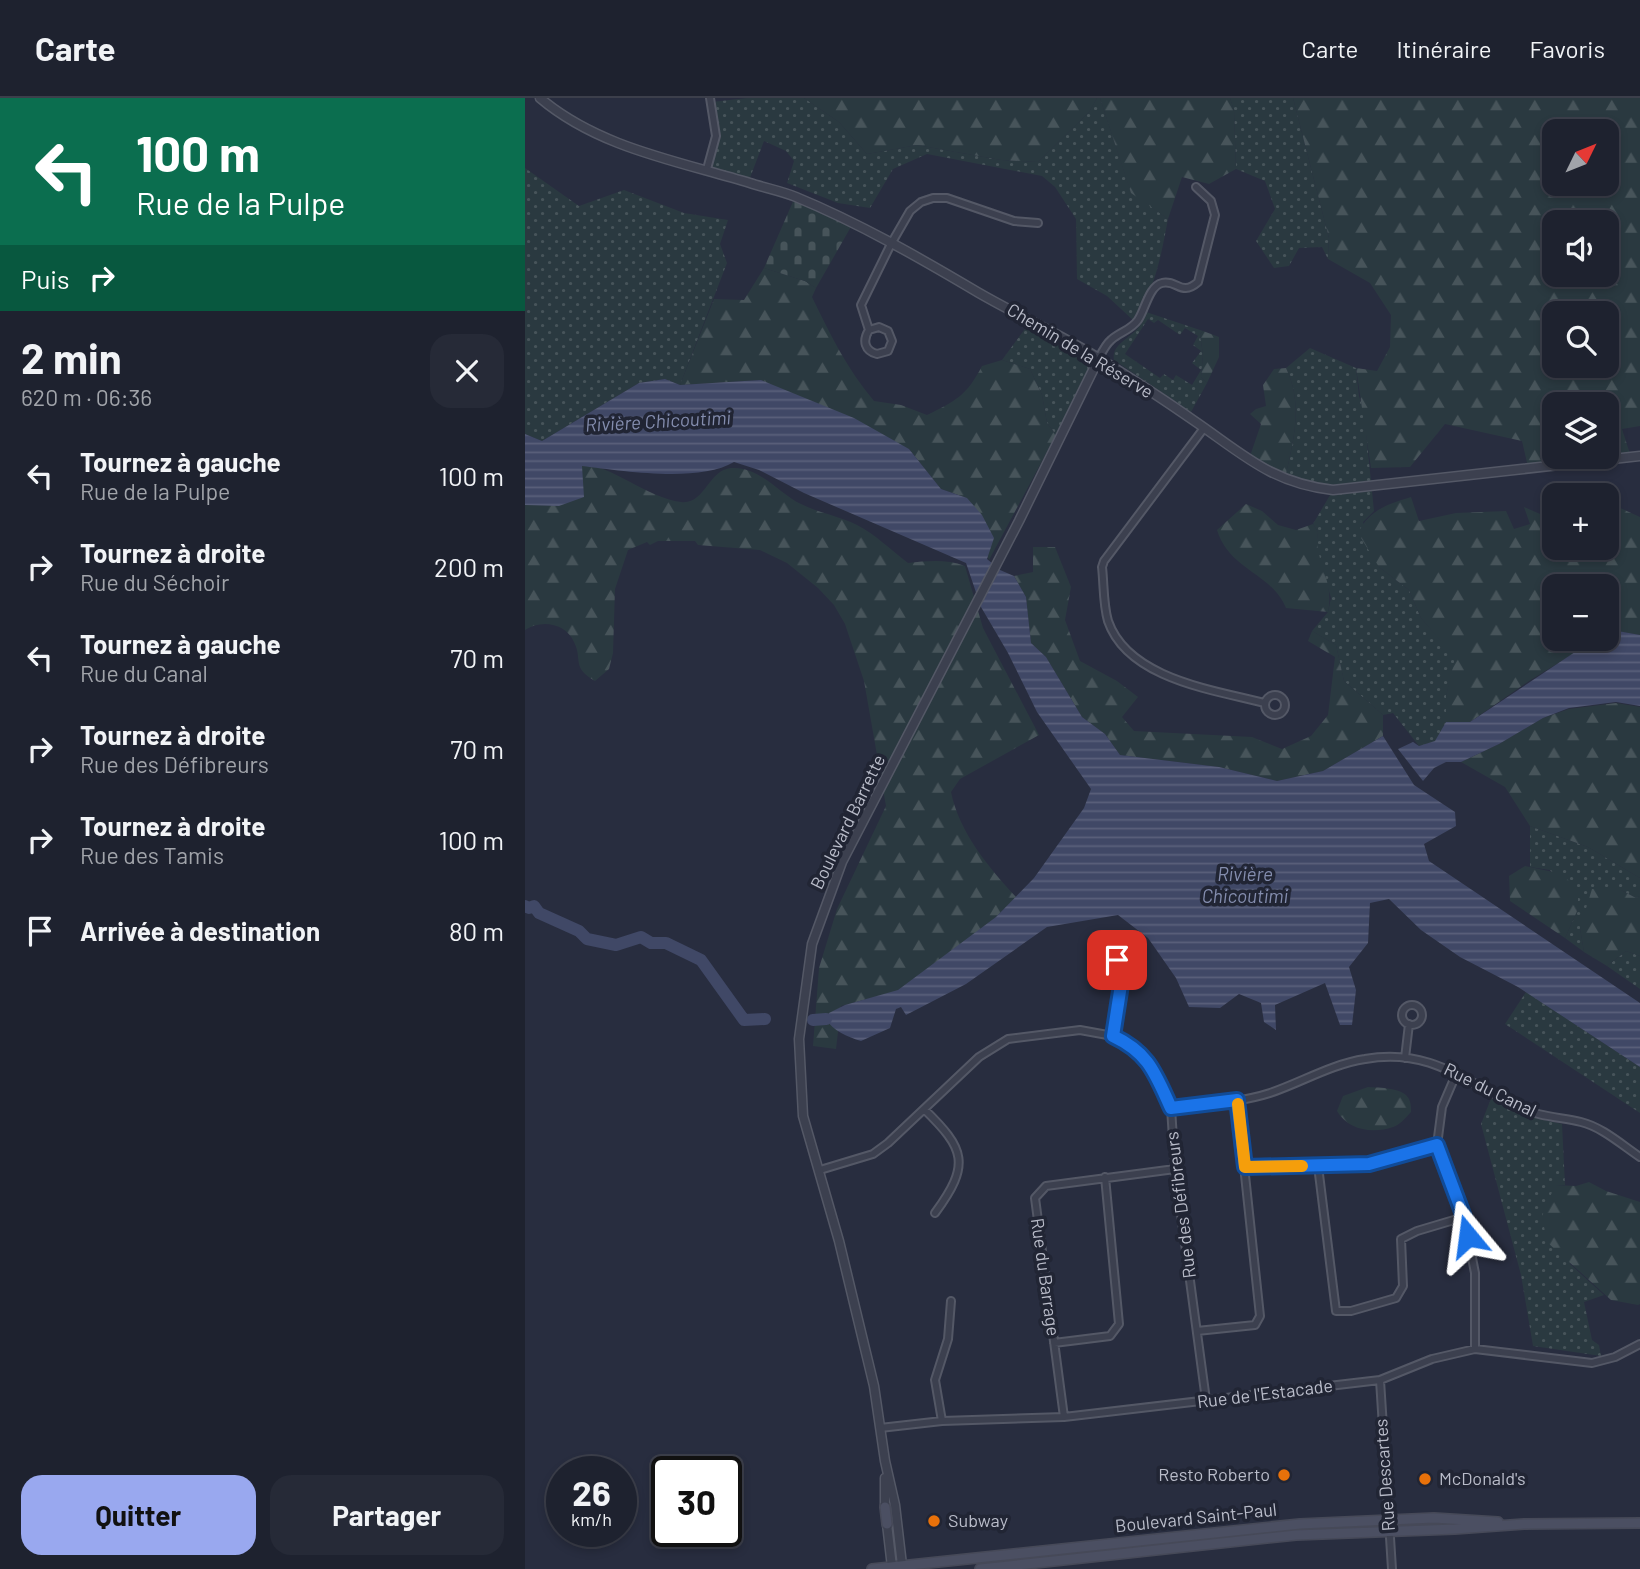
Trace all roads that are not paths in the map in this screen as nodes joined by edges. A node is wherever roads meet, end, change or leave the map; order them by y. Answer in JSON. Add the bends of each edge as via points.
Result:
{"nodes":[{"id":1,"x":540,"y":98,"type":"edge"},
{"id":2,"x":710,"y":98,"type":"edge"},
{"id":3,"x":707,"y":169,"type":"junction"},
{"id":4,"x":1196,"y":187,"type":"dead end"},
{"id":5,"x":1038,"y":223,"type":"dead end"},
{"id":6,"x":891,"y":244,"type":"junction"},
{"id":7,"x":869,"y":330,"type":"junction"},
{"id":8,"x":1099,"y":358,"type":"junction"},
{"id":9,"x":1204,"y":428,"type":"junction"},
{"id":10,"x":1640,"y":456,"type":"edge"},
{"id":11,"x":1265,"y":703,"type":"dead end"},
{"id":12,"x":1123,"y":981,"type":"dead end"},
{"id":13,"x":1409,"y":1024,"type":"dead end"},
{"id":14,"x":1113,"y":1036,"type":"junction"},
{"id":15,"x":1405,"y":1058,"type":"junction"},
{"id":16,"x":1457,"y":1072,"type":"junction"},
{"id":17,"x":1237,"y":1100,"type":"junction"},
{"id":18,"x":1171,"y":1108,"type":"junction"},
{"id":19,"x":924,"y":1109,"type":"junction"},
{"id":20,"x":1437,"y":1145,"type":"junction"},
{"id":21,"x":1640,"y":1157,"type":"edge"},
{"id":22,"x":1318,"y":1166,"type":"junction"},
{"id":23,"x":1245,"y":1167,"type":"junction"},
{"id":24,"x":1175,"y":1169,"type":"junction"},
{"id":25,"x":820,"y":1170,"type":"junction"},
{"id":26,"x":1104,"y":1177,"type":"junction"},
{"id":27,"x":935,"y":1213,"type":"dead end"},
{"id":28,"x":1464,"y":1217,"type":"junction"},
{"id":29,"x":951,"y":1301,"type":"dead end"},
{"id":30,"x":1197,"y":1331,"type":"junction"},
{"id":31,"x":1054,"y":1343,"type":"junction"},
{"id":32,"x":1640,"y":1344,"type":"edge"},
{"id":33,"x":1475,"y":1349,"type":"junction"},
{"id":34,"x":1380,"y":1380,"type":"junction"},
{"id":35,"x":1206,"y":1400,"type":"junction"},
{"id":36,"x":1064,"y":1418,"type":"junction"},
{"id":37,"x":943,"y":1421,"type":"junction"},
{"id":38,"x":880,"y":1428,"type":"junction"},
{"id":39,"x":885,"y":1461,"type":"junction"},
{"id":40,"x":885,"y":1507,"type":"joint"},
{"id":41,"x":1388,"y":1519,"type":"junction"},
{"id":42,"x":1640,"y":1523,"type":"edge"},
{"id":43,"x":887,"y":1524,"type":"joint"},
{"id":44,"x":1524,"y":1524,"type":"junction"},
{"id":45,"x":1389,"y":1531,"type":"junction"},
{"id":46,"x":897,"y":1568,"type":"edge"},
{"id":47,"x":872,"y":1569,"type":"edge"},
{"id":48,"x":980,"y":1569,"type":"edge"},
{"id":49,"x":1392,"y":1569,"type":"edge"}],
"edges":[{"from":1,"to":3,"type":"street","name":"Chemin de la Réserve","via":[[601,137]]},
{"from":2,"to":3,"type":"street","via":[[716,136]]},
{"from":3,"to":6,"type":"street","name":"Chemin de la Réserve","via":[[795,197]]},
{"from":4,"to":8,"type":"street","via":[[1211,201],[1215,215],[1198,282],[1185,289],[1160,284],[1138,320],[1109,341]]},
{"from":5,"to":6,"type":"street","via":[[1014,221],[947,198],[933,198],[911,211]]},
{"from":6,"to":7,"type":"street","via":[[861,306]]},
{"from":6,"to":8,"type":"street","name":"Chemin de la Réserve"},
{"from":7,"to":7,"type":"street","via":[[865,340],[869,350],[877,354],[888,351],[893,341],[888,331],[879,327]]},
{"from":8,"to":9,"type":"street","name":"Chemin de la Réserve"},
{"from":8,"to":25,"type":"street","name":"Boulevard Barrette","via":[[842,862],[812,944],[799,1039],[803,1116]]},
{"from":9,"to":10,"type":"street","name":"Chemin de la Réserve","via":[[1260,468],[1309,487],[1333,490]]},
{"from":9,"to":11,"type":"street","via":[[1104,561],[1108,621],[1137,661],[1152,669]]},
{"from":12,"to":14,"type":"street"},
{"from":13,"to":15,"type":"street"},
{"from":14,"to":18,"type":"street","name":"Rue des Défibreurs","via":[[1146,1059]]},
{"from":14,"to":19,"type":"street","name":"Rue des Défibreurs","via":[[1080,1030],[1008,1039],[979,1057]]},
{"from":15,"to":16,"type":"street","name":"Rue du Canal"},
{"from":15,"to":17,"type":"street","name":"Rue du Canal","via":[[1366,1059]]},
{"from":16,"to":20,"type":"street","via":[[1442,1107]]},
{"from":16,"to":21,"type":"street","name":"Rue du Canal","via":[[1520,1108],[1594,1126]]},
{"from":17,"to":18,"type":"street","name":"Rue du Canal"},
{"from":17,"to":23,"type":"street"},
{"from":18,"to":24,"type":"street","name":"Rue des Défibreurs"},
{"from":19,"to":25,"type":"street","name":"Rue des Défibreurs","via":[[873,1154]]},
{"from":19,"to":27,"type":"street","via":[[959,1150],[958,1172]]},
{"from":20,"to":22,"type":"street","via":[[1369,1164]]},
{"from":20,"to":28,"type":"street"},
{"from":22,"to":23,"type":"street"},
{"from":22,"to":28,"type":"street","via":[[1336,1311],[1396,1298],[1403,1286],[1401,1239]]},
{"from":23,"to":30,"type":"street","via":[[1260,1316],[1255,1325]]},
{"from":24,"to":26,"type":"street","name":"Rue du Barrage"},
{"from":24,"to":30,"type":"street","name":"Rue des Défibreurs"},
{"from":25,"to":38,"type":"street","name":"Boulevard Barrette","via":[[874,1386]]},
{"from":26,"to":31,"type":"street","via":[[1119,1324],[1110,1336]]},
{"from":26,"to":31,"type":"street","name":"Rue du Barrage","via":[[1046,1185],[1035,1198]]},
{"from":28,"to":33,"type":"street","via":[[1475,1273]]},
{"from":29,"to":37,"type":"street","via":[[948,1339],[935,1380]]},
{"from":30,"to":35,"type":"street","name":"Rue des Défibreurs"},
{"from":31,"to":36,"type":"street","name":"Rue du Barrage"},
{"from":32,"to":33,"type":"street","name":"Rue de l'Estacade","via":[[1592,1363]]},
{"from":33,"to":34,"type":"street","name":"Rue de l'Estacade","via":[[1432,1359]]},
{"from":34,"to":35,"type":"street","name":"Rue de l'Estacade"},
{"from":34,"to":41,"type":"street","name":"Rue Descartes"},
{"from":35,"to":36,"type":"street","name":"Rue de l'Estacade"},
{"from":36,"to":37,"type":"street","name":"Rue de l'Estacade"},
{"from":37,"to":38,"type":"street","name":"Rue de l'Estacade"},
{"from":38,"to":39,"type":"street","name":"Boulevard Barrette"},
{"from":39,"to":40,"type":"street","name":"Boulevard Barrette"},
{"from":39,"to":46,"type":"street","name":"Boulevard Barrette","via":[[895,1506]]},
{"from":40,"to":43,"type":"main road","name":"Boulevard Barrette"},
{"from":41,"to":44,"type":"main road","name":"Boulevard Saint-Paul"},
{"from":41,"to":45,"type":"street","name":"Rue Descartes"},
{"from":41,"to":46,"type":"main road","name":"Boulevard Saint-Paul","via":[[1242,1528]]},
{"from":42,"to":44,"type":"main road","name":"Boulevard Saint-Paul"},
{"from":43,"to":46,"type":"street","name":"Boulevard Barrette"},
{"from":44,"to":45,"type":"main road","name":"Boulevard Saint-Paul"},
{"from":45,"to":48,"type":"main road","name":"Boulevard Saint-Paul","via":[[1250,1539]]},
{"from":45,"to":49,"type":"street","name":"Rue Descartes"},
{"from":46,"to":47,"type":"main road","name":"Boulevard Saint-Paul"}]}
